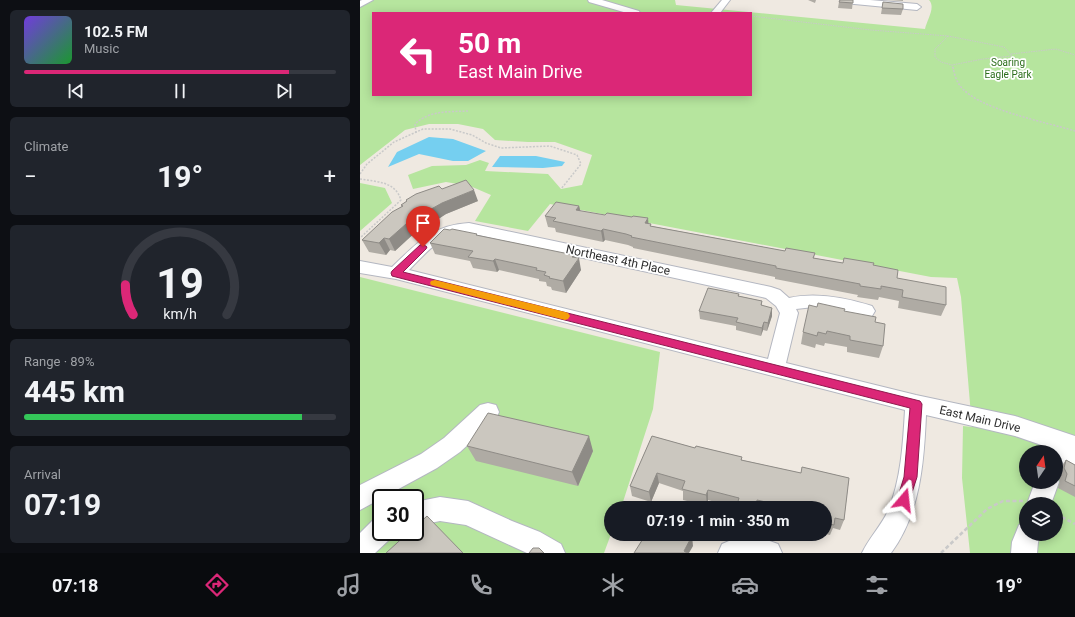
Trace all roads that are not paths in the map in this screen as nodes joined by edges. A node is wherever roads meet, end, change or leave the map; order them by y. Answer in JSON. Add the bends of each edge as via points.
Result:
{"nodes":[{"id":1,"x":369,"y":0,"type":"edge"},
{"id":2,"x":592,"y":0,"type":"edge"},
{"id":3,"x":726,"y":0,"type":"edge"},
{"id":4,"x":844,"y":0,"type":"edge"},
{"id":5,"x":869,"y":1,"type":"edge"},
{"id":6,"x":360,"y":4,"type":"edge"},
{"id":7,"x":917,"y":7,"type":"dead end"},
{"id":8,"x":633,"y":12,"type":"edge"},
{"id":9,"x":716,"y":12,"type":"edge"},
{"id":10,"x":360,"y":267,"type":"edge"},
{"id":11,"x":396,"y":273,"type":"junction"},
{"id":12,"x":785,"y":305,"type":"junction"},
{"id":13,"x":866,"y":311,"type":"dead end"},
{"id":14,"x":775,"y":369,"type":"junction"},
{"id":15,"x":916,"y":404,"type":"junction"},
{"id":16,"x":488,"y":412,"type":"edge"},
{"id":17,"x":1064,"y":449,"type":"edge"},
{"id":18,"x":1075,"y":464,"type":"edge"},
{"id":19,"x":390,"y":489,"type":"edge"},
{"id":20,"x":372,"y":495,"type":"edge"},
{"id":21,"x":360,"y":498,"type":"edge"},
{"id":22,"x":424,"y":512,"type":"edge"},
{"id":23,"x":372,"y":539,"type":"edge"},
{"id":24,"x":1025,"y":541,"type":"edge"},
{"id":25,"x":360,"y":548,"type":"edge"},
{"id":26,"x":552,"y":553,"type":"edge"},
{"id":27,"x":731,"y":553,"type":"edge"},
{"id":28,"x":769,"y":553,"type":"edge"},
{"id":29,"x":875,"y":553,"type":"edge"},
{"id":30,"x":1024,"y":553,"type":"edge"}],
"edges":[{"from":1,"to":6,"type":"street"},
{"from":2,"to":8,"type":"street"},
{"from":3,"to":9,"type":"street"},
{"from":4,"to":5,"type":"street"},
{"from":5,"to":7,"type":"street"},
{"from":10,"to":11,"type":"street","name":"East Main Drive"},
{"from":11,"to":12,"type":"street","name":"Northeast 4th Place","via":[[441,232],[460,227],[771,293]]},
{"from":11,"to":14,"type":"street","name":"East Main Drive"},
{"from":12,"to":13,"type":"street","via":[[814,301]]},
{"from":12,"to":14,"type":"street","via":[[789,313],[788,320]]},
{"from":14,"to":15,"type":"street","name":"East Main Drive"},
{"from":15,"to":17,"type":"street","name":"East Main Drive","via":[[1015,426]]},
{"from":15,"to":29,"type":"street","via":[[911,477],[895,523]]},
{"from":16,"to":19,"type":"street","via":[[452,445]]},
{"from":17,"to":18,"type":"street"},
{"from":20,"to":21,"type":"street"},
{"from":22,"to":26,"type":"street","via":[[440,509],[468,513]]},
{"from":23,"to":25,"type":"street"},
{"from":24,"to":30,"type":"street"},
{"from":27,"to":28,"type":"street","via":[[743,548]]}]}
